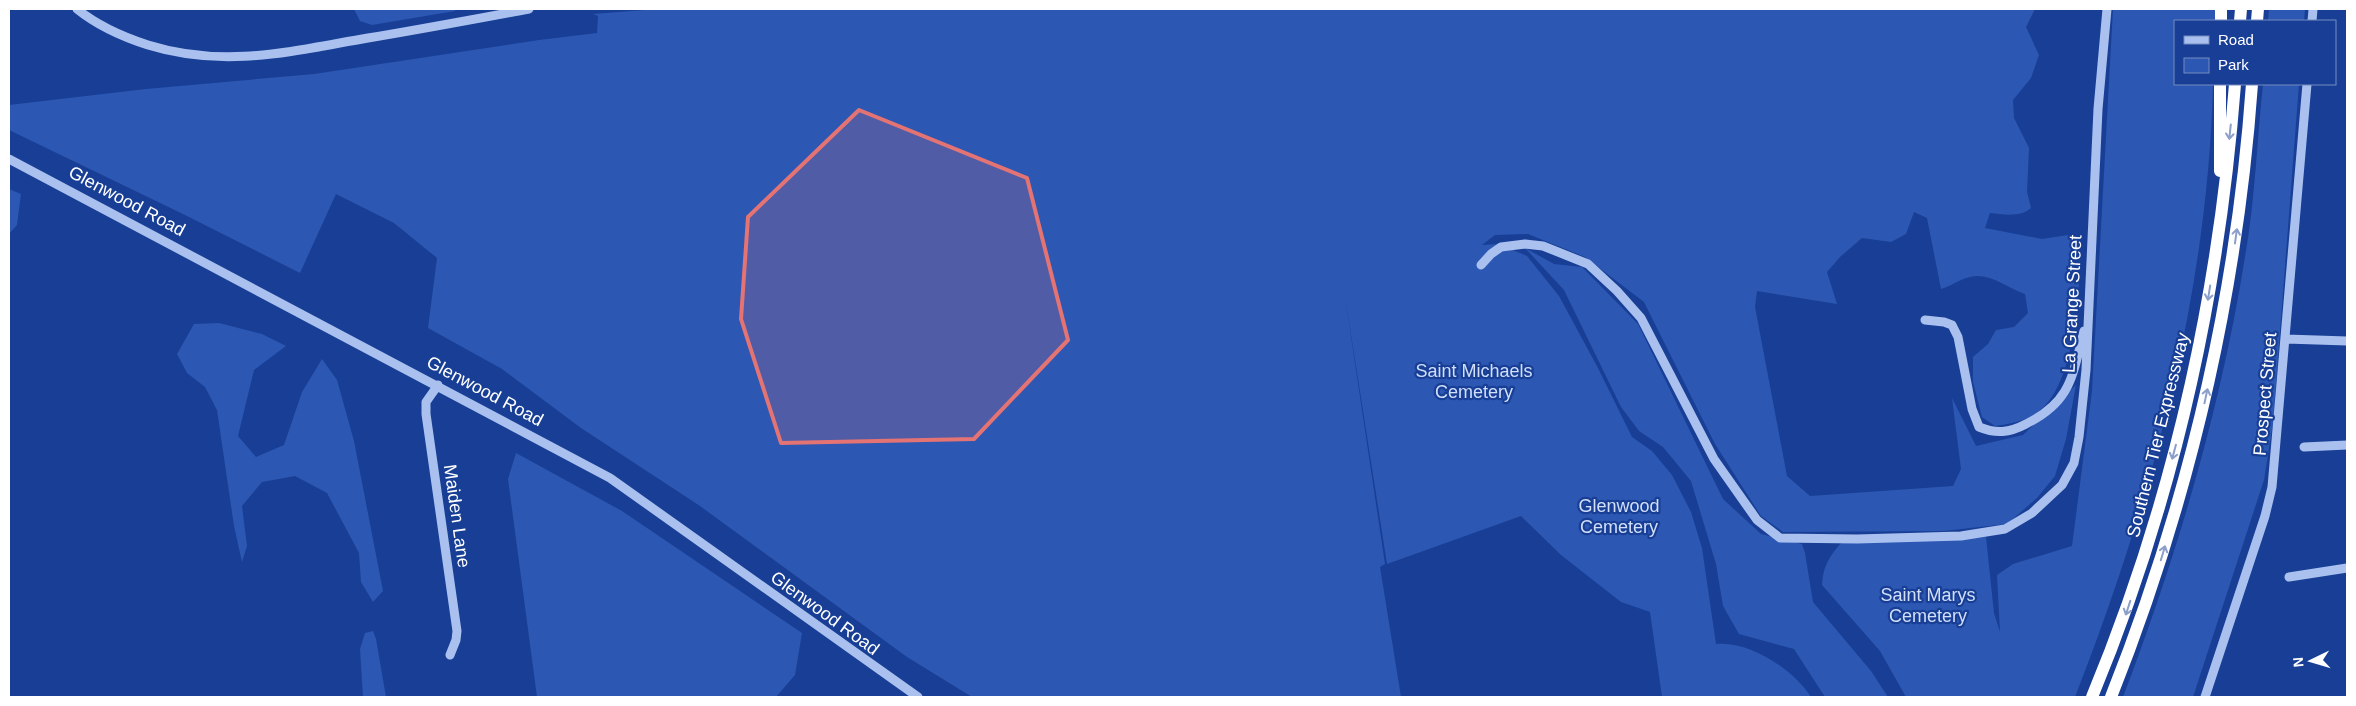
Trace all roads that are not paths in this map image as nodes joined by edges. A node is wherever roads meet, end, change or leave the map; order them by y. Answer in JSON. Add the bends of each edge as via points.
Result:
{"nodes":[{"id":1,"x":78,"y":9,"type":"edge"},
{"id":2,"x":529,"y":9,"type":"edge"},
{"id":3,"x":2107,"y":9,"type":"edge"},
{"id":4,"x":2220,"y":85,"type":"edge"},
{"id":5,"x":2235,"y":85,"type":"edge"},
{"id":6,"x":2252,"y":85,"type":"edge"},
{"id":7,"x":2307,"y":85,"type":"edge"},
{"id":8,"x":9,"y":159,"type":"edge"},
{"id":9,"x":2221,"y":217,"type":"junction"},
{"id":10,"x":1481,"y":265,"type":"dead end"},
{"id":11,"x":2088,"y":314,"type":"junction"},
{"id":12,"x":1926,"y":320,"type":"dead end"},
{"id":13,"x":2286,"y":339,"type":"junction"},
{"id":14,"x":2347,"y":341,"type":"edge"},
{"id":15,"x":438,"y":385,"type":"junction"},
{"id":16,"x":2347,"y":445,"type":"edge"},
{"id":17,"x":2304,"y":447,"type":"dead end"},
{"id":18,"x":2347,"y":568,"type":"edge"},
{"id":19,"x":2289,"y":577,"type":"dead end"},
{"id":20,"x":450,"y":655,"type":"dead end"},
{"id":21,"x":918,"y":697,"type":"edge"},
{"id":22,"x":2092,"y":697,"type":"edge"},
{"id":23,"x":2111,"y":697,"type":"edge"},
{"id":24,"x":2205,"y":697,"type":"edge"}],
"edges":[{"from":1,"to":2,"type":"street","via":[[129,38],[188,55],[230,58],[311,50]]},
{"from":3,"to":11,"type":"street","name":"La Grange Street","via":[[2098,108]]},
{"from":4,"to":9,"type":"highway"},
{"from":5,"to":9,"type":"highway","name":"Southern Tier Expressway","one_way":true},
{"from":23,"to":6,"type":"highway","name":"Southern Tier Expressway","one_way":true,"via":[[2154,582],[2199,426],[2227,295],[2244,176]]},
{"from":7,"to":13,"type":"street","name":"Prospect Street"},
{"from":8,"to":15,"type":"street","name":"Glenwood Road"},
{"from":9,"to":22,"type":"highway","name":"Southern Tier Expressway","one_way":true,"via":[[2187,407],[2126,614]]},
{"from":10,"to":11,"type":"street","name":"La Grange Street","via":[[1501,248],[1525,244],[1543,246],[1588,264],[1618,291],[1641,318],[1714,459],[1757,520],[1780,538],[1965,536],[2013,526],[2043,504],[2066,478],[2074,463],[2080,437]]},
{"from":11,"to":12,"type":"street","via":[[2071,381],[2062,397],[2047,414],[2020,428],[1994,434],[1979,427],[1975,418],[1958,337],[1952,326]]},
{"from":13,"to":14,"type":"street"},
{"from":13,"to":24,"type":"street","name":"Prospect Street","via":[[2272,487]]},
{"from":15,"to":20,"type":"street","name":"Maiden Lane","via":[[426,402],[426,414],[456,631]]},
{"from":15,"to":21,"type":"street","name":"Glenwood Road","via":[[610,478]]},
{"from":16,"to":17,"type":"street"},
{"from":18,"to":19,"type":"street"}]}
